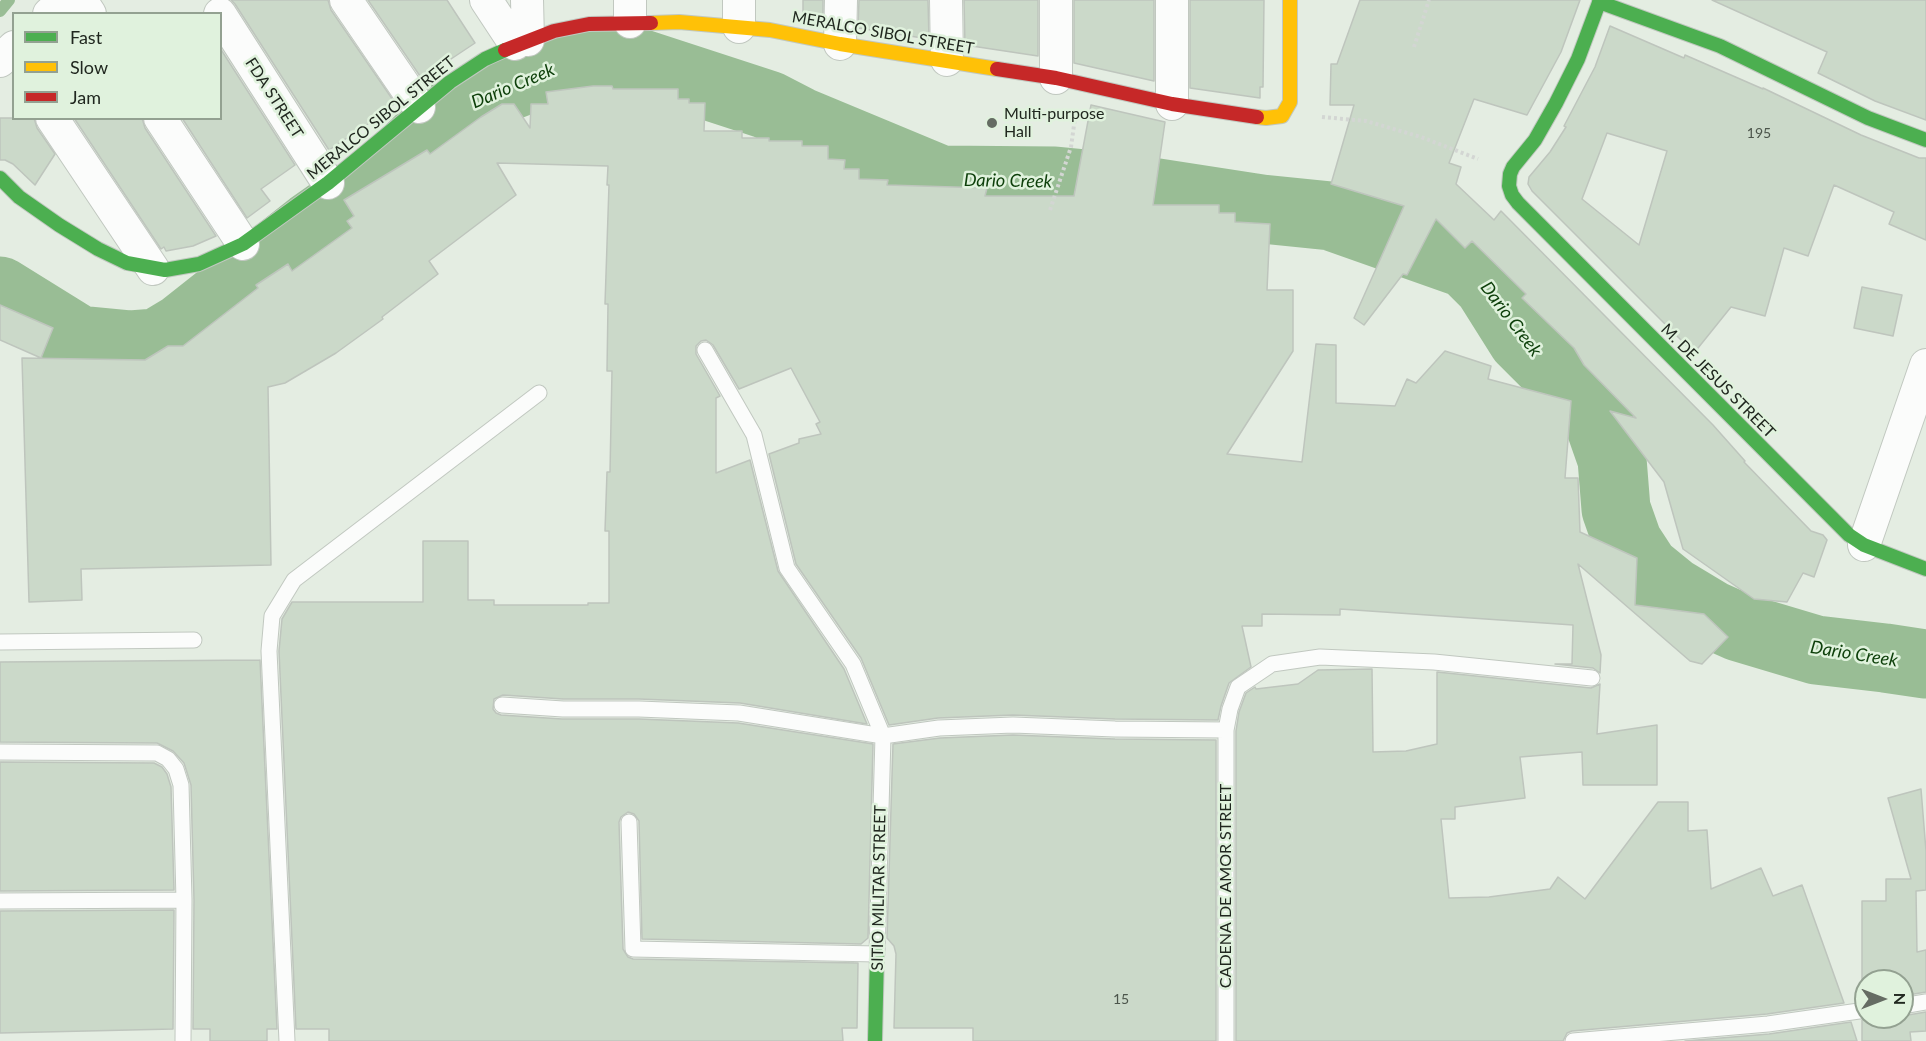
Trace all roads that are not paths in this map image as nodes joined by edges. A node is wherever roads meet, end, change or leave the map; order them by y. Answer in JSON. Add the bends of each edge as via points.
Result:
{"nodes":[{"id":1,"x":64,"y":0,"type":"edge"},
{"id":2,"x":346,"y":0,"type":"edge"},
{"id":3,"x":486,"y":0,"type":"edge"},
{"id":4,"x":527,"y":0,"type":"edge"},
{"id":5,"x":841,"y":0,"type":"edge"},
{"id":6,"x":946,"y":0,"type":"edge"},
{"id":7,"x":1056,"y":0,"type":"edge"},
{"id":8,"x":1172,"y":0,"type":"edge"},
{"id":9,"x":1290,"y":0,"type":"edge"},
{"id":10,"x":1600,"y":1,"type":"edge"},
{"id":11,"x":630,"y":11,"type":"edge"},
{"id":12,"x":51,"y":12,"type":"edge"},
{"id":13,"x":739,"y":13,"type":"edge"},
{"id":14,"x":222,"y":17,"type":"edge"},
{"id":15,"x":522,"y":42,"type":"junction"},
{"id":16,"x":840,"y":44,"type":"junction"},
{"id":17,"x":948,"y":60,"type":"junction"},
{"id":18,"x":1056,"y":78,"type":"junction"},
{"id":19,"x":1172,"y":104,"type":"junction"},
{"id":20,"x":419,"y":107,"type":"junction"},
{"id":21,"x":53,"y":120,"type":"edge"},
{"id":22,"x":161,"y":120,"type":"edge"},
{"id":23,"x":1926,"y":140,"type":"edge"},
{"id":24,"x":0,"y":178,"type":"edge"},
{"id":25,"x":328,"y":183,"type":"junction"},
{"id":26,"x":243,"y":244,"type":"junction"},
{"id":27,"x":153,"y":269,"type":"junction"},
{"id":28,"x":705,"y":350,"type":"dead end"},
{"id":29,"x":1926,"y":365,"type":"edge"},
{"id":30,"x":539,"y":393,"type":"dead end"},
{"id":31,"x":1864,"y":545,"type":"junction"},
{"id":32,"x":1926,"y":569,"type":"edge"},
{"id":33,"x":194,"y":640,"type":"dead end"},
{"id":34,"x":0,"y":642,"type":"edge"},
{"id":35,"x":1592,"y":678,"type":"dead end"},
{"id":36,"x":502,"y":705,"type":"dead end"},
{"id":37,"x":1226,"y":730,"type":"junction"},
{"id":38,"x":883,"y":736,"type":"junction"},
{"id":39,"x":0,"y":753,"type":"edge"},
{"id":40,"x":629,"y":822,"type":"dead end"},
{"id":41,"x":184,"y":900,"type":"junction"},
{"id":42,"x":0,"y":901,"type":"edge"},
{"id":43,"x":878,"y":954,"type":"junction"},
{"id":44,"x":1854,"y":1012,"type":"edge"},
{"id":45,"x":183,"y":1041,"type":"edge"},
{"id":46,"x":287,"y":1041,"type":"edge"},
{"id":47,"x":875,"y":1041,"type":"edge"},
{"id":48,"x":1226,"y":1041,"type":"edge"},
{"id":49,"x":1573,"y":1041,"type":"edge"}],
"edges":[{"from":1,"to":12,"type":"street"},
{"from":2,"to":20,"type":"street"},
{"from":3,"to":15,"type":"street"},
{"from":4,"to":15,"type":"street"},
{"from":5,"to":16,"type":"street"},
{"from":6,"to":17,"type":"street"},
{"from":7,"to":18,"type":"street"},
{"from":8,"to":19,"type":"street"},
{"from":9,"to":19,"type":"street","name":"MERALCO SIBOL STREET","via":[[1290,102],[1282,116],[1266,118]]},
{"from":10,"to":23,"type":"street","via":[[1720,46],[1868,118]]},
{"from":10,"to":31,"type":"street","name":"M. DE JESUS STREET","via":[[1556,104],[1513,167],[1509,180],[1512,195],[1849,535]]},
{"from":11,"to":13,"type":"street","name":"MERALCO SIBOL STREET","via":[[679,22]]},
{"from":11,"to":15,"type":"street","name":"MERALCO SIBOL STREET"},
{"from":13,"to":16,"type":"street","name":"MERALCO SIBOL STREET"},
{"from":14,"to":25,"type":"street","name":"FDA STREET"},
{"from":15,"to":20,"type":"street","name":"MERALCO SIBOL STREET","via":[[485,59]]},
{"from":16,"to":17,"type":"street","name":"MERALCO SIBOL STREET"},
{"from":17,"to":18,"type":"street","name":"MERALCO SIBOL STREET"},
{"from":18,"to":19,"type":"street","name":"MERALCO SIBOL STREET"},
{"from":20,"to":25,"type":"street","name":"MERALCO SIBOL STREET"},
{"from":21,"to":27,"type":"street"},
{"from":22,"to":26,"type":"street"},
{"from":24,"to":27,"type":"street","name":"MERALCO SIBOL STREET","via":[[19,197],[98,249],[127,263]]},
{"from":25,"to":26,"type":"street","name":"MERALCO SIBOL STREET"},
{"from":26,"to":27,"type":"street","name":"MERALCO SIBOL STREET","via":[[199,264]]},
{"from":28,"to":38,"type":"lane","via":[[754,435],[787,568],[854,664]]},
{"from":29,"to":31,"type":"street"},
{"from":30,"to":46,"type":"lane","via":[[294,580],[272,616],[268,651]]},
{"from":31,"to":32,"type":"street","name":"M. DE JESUS STREET"},
{"from":33,"to":34,"type":"lane"},
{"from":35,"to":37,"type":"lane","name":"CADENA DE AMOR STREET","via":[[1434,662],[1320,657],[1272,664],[1238,687]]},
{"from":36,"to":38,"type":"lane","via":[[739,713]]},
{"from":37,"to":38,"type":"lane","via":[[1013,724]]},
{"from":37,"to":48,"type":"lane","name":"CADENA DE AMOR STREET"},
{"from":38,"to":43,"type":"lane","name":"SITIO MILITAR STREET"},
{"from":39,"to":41,"type":"lane","via":[[157,753],[168,759],[181,785]]},
{"from":40,"to":43,"type":"lane","via":[[633,949]]},
{"from":41,"to":42,"type":"lane"},
{"from":41,"to":45,"type":"lane"},
{"from":43,"to":47,"type":"street","name":"SITIO MILITAR STREET"},
{"from":44,"to":49,"type":"lane","via":[[1768,1024]]}]}
